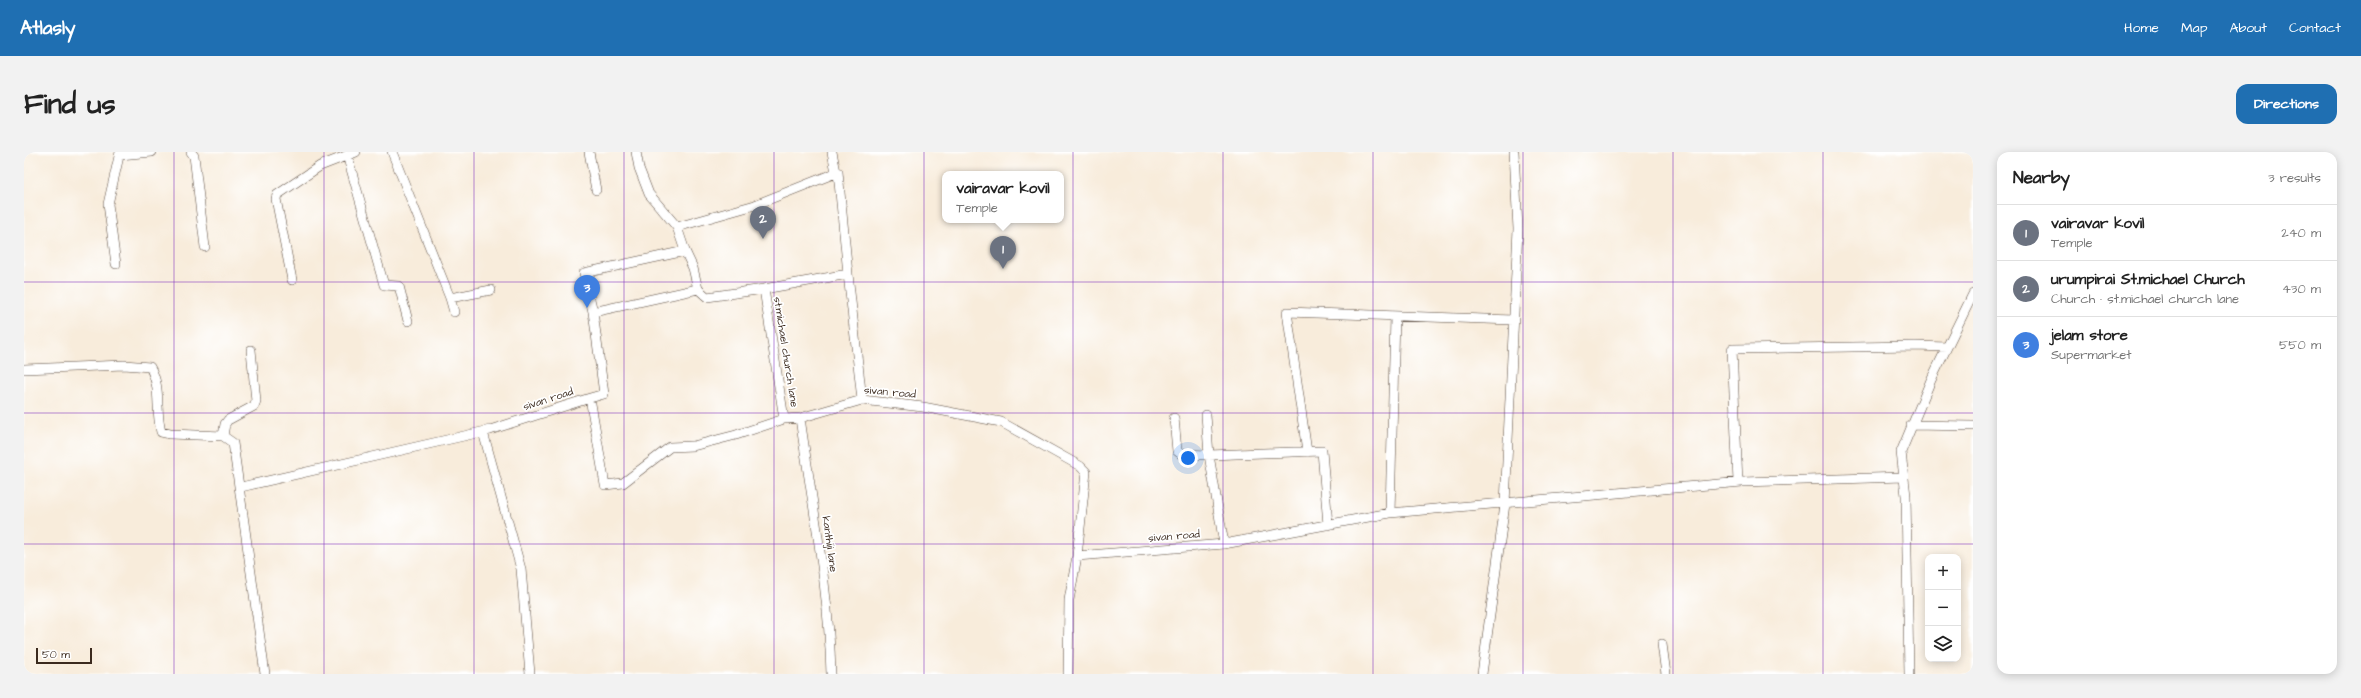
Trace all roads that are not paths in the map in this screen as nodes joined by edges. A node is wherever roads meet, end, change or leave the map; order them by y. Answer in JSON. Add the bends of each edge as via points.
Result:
{"nodes":[{"id":1,"x":152,"y":152,"type":"edge"},
{"id":2,"x":191,"y":152,"type":"edge"},
{"id":3,"x":356,"y":152,"type":"edge"},
{"id":4,"x":392,"y":152,"type":"edge"},
{"id":5,"x":589,"y":152,"type":"edge"},
{"id":6,"x":636,"y":152,"type":"edge"},
{"id":7,"x":832,"y":152,"type":"edge"},
{"id":8,"x":1514,"y":152,"type":"edge"},
{"id":9,"x":120,"y":153,"type":"edge"},
{"id":10,"x":347,"y":155,"type":"junction"},
{"id":11,"x":836,"y":172,"type":"junction"},
{"id":12,"x":596,"y":190,"type":"dead end"},
{"id":13,"x":677,"y":227,"type":"junction"},
{"id":14,"x":205,"y":246,"type":"dead end"},
{"id":15,"x":685,"y":251,"type":"junction"},
{"id":16,"x":116,"y":264,"type":"dead end"},
{"id":17,"x":848,"y":274,"type":"junction"},
{"id":18,"x":292,"y":280,"type":"dead end"},
{"id":19,"x":698,"y":288,"type":"junction"},
{"id":20,"x":764,"y":289,"type":"junction"},
{"id":21,"x":491,"y":290,"type":"dead end"},
{"id":22,"x":1973,"y":294,"type":"edge"},
{"id":23,"x":450,"y":298,"type":"junction"},
{"id":24,"x":454,"y":312,"type":"dead end"},
{"id":25,"x":593,"y":312,"type":"junction"},
{"id":26,"x":1395,"y":317,"type":"junction"},
{"id":27,"x":1513,"y":320,"type":"junction"},
{"id":28,"x":408,"y":321,"type":"dead end"},
{"id":29,"x":1947,"y":347,"type":"junction"},
{"id":30,"x":251,"y":350,"type":"dead end"},
{"id":31,"x":24,"y":369,"type":"edge"},
{"id":32,"x":590,"y":398,"type":"junction"},
{"id":33,"x":862,"y":400,"type":"junction"},
{"id":34,"x":1206,"y":415,"type":"dead end"},
{"id":35,"x":800,"y":418,"type":"junction"},
{"id":36,"x":1174,"y":418,"type":"dead end"},
{"id":37,"x":784,"y":419,"type":"junction"},
{"id":38,"x":1911,"y":425,"type":"junction"},
{"id":39,"x":1973,"y":426,"type":"edge"},
{"id":40,"x":483,"y":432,"type":"junction"},
{"id":41,"x":224,"y":436,"type":"junction"},
{"id":42,"x":1307,"y":452,"type":"junction"},
{"id":43,"x":1209,"y":455,"type":"junction"},
{"id":44,"x":1904,"y":477,"type":"junction"},
{"id":45,"x":1738,"y":482,"type":"junction"},
{"id":46,"x":241,"y":487,"type":"junction"},
{"id":47,"x":1504,"y":504,"type":"junction"},
{"id":48,"x":1390,"y":513,"type":"junction"},
{"id":49,"x":1328,"y":525,"type":"junction"},
{"id":50,"x":1224,"y":544,"type":"junction"},
{"id":51,"x":1077,"y":556,"type":"junction"},
{"id":52,"x":1662,"y":644,"type":"dead end"},
{"id":53,"x":265,"y":674,"type":"edge"},
{"id":54,"x":530,"y":674,"type":"edge"},
{"id":55,"x":832,"y":674,"type":"edge"},
{"id":56,"x":1068,"y":674,"type":"edge"},
{"id":57,"x":1482,"y":674,"type":"edge"},
{"id":58,"x":1666,"y":674,"type":"edge"},
{"id":59,"x":1909,"y":674,"type":"edge"}],
"edges":[{"from":1,"to":9,"type":"street"},
{"from":2,"to":14,"type":"street","via":[[194,156]]},
{"from":3,"to":10,"type":"street"},
{"from":4,"to":23,"type":"street"},
{"from":5,"to":12,"type":"street"},
{"from":6,"to":13,"type":"street","via":[[649,194]]},
{"from":7,"to":11,"type":"street"},
{"from":8,"to":27,"type":"street","via":[[1518,228]]},
{"from":9,"to":16,"type":"street","via":[[108,204]]},
{"from":10,"to":18,"type":"street","via":[[320,166],[277,194]]},
{"from":10,"to":28,"type":"street","via":[[384,285],[399,286]]},
{"from":11,"to":13,"type":"street","via":[[755,205]]},
{"from":11,"to":17,"type":"street"},
{"from":13,"to":15,"type":"street"},
{"from":15,"to":19,"type":"street"},
{"from":15,"to":25,"type":"street","via":[[584,273]]},
{"from":17,"to":20,"type":"street","name":"st.michael church lane"},
{"from":17,"to":33,"type":"street"},
{"from":19,"to":20,"type":"street","name":"st.michael church lane","via":[[707,297]]},
{"from":19,"to":25,"type":"street"},
{"from":20,"to":37,"type":"street","name":"st.michael church lane"},
{"from":21,"to":23,"type":"street"},
{"from":22,"to":29,"type":"street"},
{"from":23,"to":24,"type":"street"},
{"from":25,"to":32,"type":"street","via":[[604,394]]},
{"from":26,"to":27,"type":"street"},
{"from":26,"to":42,"type":"street","via":[[1287,312]]},
{"from":26,"to":48,"type":"street"},
{"from":27,"to":47,"type":"street"},
{"from":29,"to":38,"type":"street"},
{"from":29,"to":45,"type":"street","via":[[1732,349]]},
{"from":30,"to":41,"type":"street","via":[[256,401],[254,406],[224,424]]},
{"from":31,"to":41,"type":"street","via":[[124,365],[150,367],[157,380],[158,420],[161,432]]},
{"from":32,"to":37,"type":"street","name":"sivan road","via":[[605,485],[622,483],[670,447],[707,442]]},
{"from":32,"to":40,"type":"street","name":"sivan road"},
{"from":33,"to":35,"type":"street","name":"sivan road"},
{"from":33,"to":51,"type":"street","name":"sivan road","via":[[923,407],[1001,422],[1080,466],[1086,472]]},
{"from":34,"to":43,"type":"street"},
{"from":35,"to":37,"type":"street","name":"sivan road"},
{"from":35,"to":55,"type":"street","name":"kanthiji lane","via":[[823,582]]},
{"from":36,"to":43,"type":"street","via":[[1177,451],[1181,454]]},
{"from":38,"to":39,"type":"street"},
{"from":38,"to":44,"type":"street","via":[[1901,452]]},
{"from":40,"to":46,"type":"street","name":"sivan road"},
{"from":40,"to":54,"type":"street","via":[[521,569]]},
{"from":41,"to":46,"type":"street","via":[[233,443]]},
{"from":42,"to":43,"type":"street"},
{"from":42,"to":49,"type":"street","via":[[1322,451],[1324,455]]},
{"from":43,"to":50,"type":"street"},
{"from":44,"to":45,"type":"street","name":"sivan road"},
{"from":44,"to":59,"type":"street"},
{"from":45,"to":47,"type":"street","name":"sivan road"},
{"from":46,"to":53,"type":"street"},
{"from":47,"to":48,"type":"street","name":"sivan road"},
{"from":47,"to":57,"type":"street"},
{"from":48,"to":49,"type":"street","name":"sivan road"},
{"from":49,"to":50,"type":"street","name":"sivan road"},
{"from":50,"to":51,"type":"street","name":"sivan road"},
{"from":51,"to":56,"type":"street","via":[[1069,600]]},
{"from":52,"to":58,"type":"street"}]}
